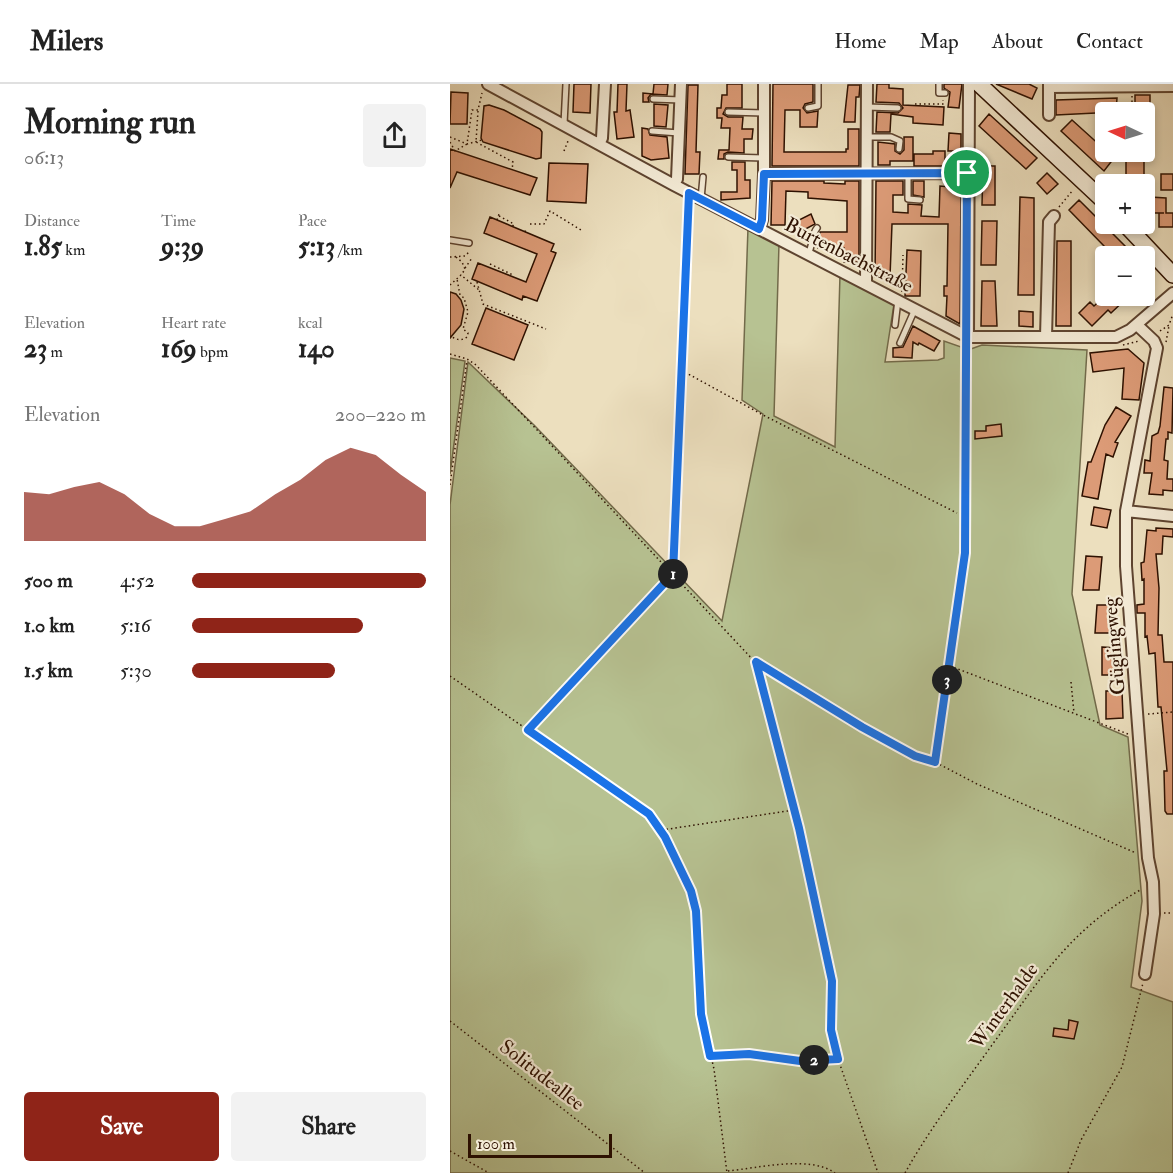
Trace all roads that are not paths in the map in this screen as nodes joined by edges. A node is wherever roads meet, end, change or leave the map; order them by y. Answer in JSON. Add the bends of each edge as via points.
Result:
{"nodes":[{"id":1,"x":488,"y":84,"type":"edge"},
{"id":2,"x":566,"y":84,"type":"edge"},
{"id":3,"x":605,"y":84,"type":"edge"},
{"id":4,"x":681,"y":84,"type":"edge"},
{"id":5,"x":764,"y":84,"type":"edge"},
{"id":6,"x":818,"y":84,"type":"edge"},
{"id":7,"x":867,"y":84,"type":"edge"},
{"id":8,"x":939,"y":84,"type":"edge"},
{"id":9,"x":969,"y":84,"type":"edge"},
{"id":10,"x":979,"y":84,"type":"edge"},
{"id":11,"x":1049,"y":86,"type":"edge"},
{"id":12,"x":1173,"y":86,"type":"edge"},
{"id":13,"x":944,"y":93,"type":"road end"},
{"id":14,"x":653,"y":99,"type":"dead end"},
{"id":15,"x":681,"y":100,"type":"junction"},
{"id":16,"x":867,"y":107,"type":"junction"},
{"id":17,"x":808,"y":108,"type":"dead end"},
{"id":18,"x":898,"y":108,"type":"dead end"},
{"id":19,"x":728,"y":112,"type":"dead end"},
{"id":20,"x":764,"y":113,"type":"junction"},
{"id":21,"x":1049,"y":115,"type":"dead end"},
{"id":22,"x":564,"y":123,"type":"junction"},
{"id":23,"x":652,"y":131,"type":"dead end"},
{"id":24,"x":679,"y":133,"type":"junction"},
{"id":25,"x":867,"y":137,"type":"junction"},
{"id":26,"x":599,"y":144,"type":"junction"},
{"id":27,"x":899,"y":149,"type":"dead end"},
{"id":28,"x":728,"y":157,"type":"dead end"},
{"id":29,"x":764,"y":158,"type":"junction"},
{"id":30,"x":967,"y":173,"type":"junction"},
{"id":31,"x":764,"y":174,"type":"junction"},
{"id":32,"x":867,"y":174,"type":"junction"},
{"id":33,"x":908,"y":174,"type":"junction"},
{"id":34,"x":704,"y":177,"type":"dead end"},
{"id":35,"x":674,"y":185,"type":"junction"},
{"id":36,"x":1095,"y":193,"type":"edge"},
{"id":37,"x":701,"y":199,"type":"junction"},
{"id":38,"x":920,"y":200,"type":"dead end"},
{"id":39,"x":1054,"y":216,"type":"road end"},
{"id":40,"x":818,"y":228,"type":"dead end"},
{"id":41,"x":759,"y":229,"type":"junction"},
{"id":42,"x":1134,"y":234,"type":"edge"},
{"id":43,"x":450,"y":240,"type":"edge"},
{"id":44,"x":469,"y":243,"type":"dead end"},
{"id":45,"x":808,"y":254,"type":"junction"},
{"id":46,"x":1173,"y":275,"type":"edge"},
{"id":47,"x":866,"y":284,"type":"junction"},
{"id":48,"x":1173,"y":293,"type":"edge"},
{"id":49,"x":898,"y":300,"type":"junction"},
{"id":50,"x":915,"y":309,"type":"junction"},
{"id":51,"x":895,"y":325,"type":"dead end"},
{"id":52,"x":1137,"y":325,"type":"junction"},
{"id":53,"x":968,"y":337,"type":"junction"},
{"id":54,"x":1046,"y":338,"type":"junction"},
{"id":55,"x":900,"y":343,"type":"dead end"},
{"id":56,"x":1126,"y":511,"type":"junction"},
{"id":57,"x":1173,"y":516,"type":"edge"},
{"id":58,"x":965,"y":518,"type":"road end"},
{"id":59,"x":1145,"y":974,"type":"road end"}],
"edges":[{"from":1,"to":22,"type":"street","name":"Burtenbachstraße"},
{"from":2,"to":22,"type":"lane"},
{"from":3,"to":26,"type":"street"},
{"from":4,"to":15,"type":"street"},
{"from":5,"to":20,"type":"street"},
{"from":6,"to":17,"type":"lane","via":[[818,106]]},
{"from":7,"to":16,"type":"street"},
{"from":8,"to":13,"type":"lane","via":[[939,93]]},
{"from":9,"to":30,"type":"street"},
{"from":10,"to":36,"type":"street"},
{"from":11,"to":12,"type":"street"},
{"from":11,"to":21,"type":"street"},
{"from":14,"to":15,"type":"lane"},
{"from":15,"to":24,"type":"street"},
{"from":16,"to":18,"type":"lane"},
{"from":16,"to":25,"type":"street"},
{"from":19,"to":20,"type":"lane"},
{"from":20,"to":29,"type":"street"},
{"from":22,"to":26,"type":"street","name":"Burtenbachstraße"},
{"from":23,"to":24,"type":"lane"},
{"from":24,"to":35,"type":"street"},
{"from":25,"to":27,"type":"lane","via":[[900,141]]},
{"from":25,"to":32,"type":"street"},
{"from":26,"to":35,"type":"street","name":"Burtenbachstraße"},
{"from":28,"to":29,"type":"lane"},
{"from":29,"to":31,"type":"street"},
{"from":30,"to":33,"type":"street"},
{"from":30,"to":53,"type":"street"},
{"from":31,"to":32,"type":"street"},
{"from":31,"to":41,"type":"street"},
{"from":32,"to":33,"type":"street"},
{"from":32,"to":47,"type":"street"},
{"from":33,"to":38,"type":"lane","via":[[908,199]]},
{"from":34,"to":37,"type":"lane"},
{"from":35,"to":37,"type":"street","name":"Burtenbachstraße"},
{"from":37,"to":41,"type":"street","name":"Burtenbachstraße"},
{"from":39,"to":54,"type":"street","via":[[1049,222]]},
{"from":40,"to":45,"type":"lane"},
{"from":41,"to":45,"type":"street","name":"Burtenbachstraße"},
{"from":42,"to":46,"type":"street"},
{"from":43,"to":44,"type":"lane"},
{"from":45,"to":47,"type":"street","name":"Burtenbachstraße"},
{"from":47,"to":49,"type":"street","name":"Burtenbachstraße"},
{"from":48,"to":52,"type":"street","name":"Burtenbachstraße"},
{"from":49,"to":50,"type":"street","name":"Burtenbachstraße"},
{"from":49,"to":51,"type":"lane"},
{"from":50,"to":53,"type":"street","name":"Burtenbachstraße"},
{"from":50,"to":55,"type":"lane"},
{"from":52,"to":54,"type":"street","name":"Burtenbachstraße","via":[[1116,337]]},
{"from":52,"to":56,"type":"street","name":"Güglingweg","via":[[1155,341],[1157,358]]},
{"from":53,"to":54,"type":"street","name":"Burtenbachstraße"},
{"from":53,"to":58,"type":"lane"},
{"from":56,"to":57,"type":"street"},
{"from":56,"to":59,"type":"street","name":"Güglingweg","via":[[1126,566],[1153,882],[1154,914]]}]}
